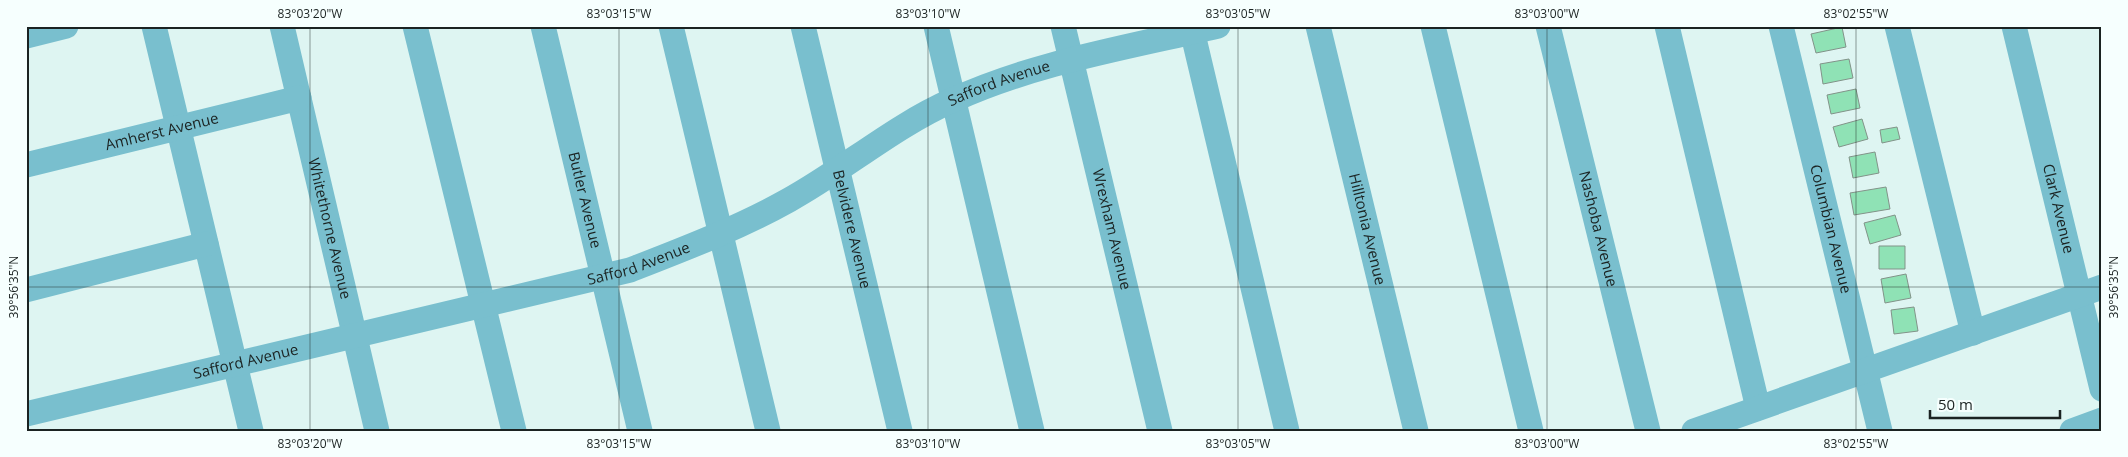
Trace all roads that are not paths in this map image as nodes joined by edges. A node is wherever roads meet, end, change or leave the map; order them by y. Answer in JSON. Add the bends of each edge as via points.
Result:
{"nodes":[{"id":1,"x":66,"y":26,"type":"edge"},
{"id":2,"x":154,"y":26,"type":"edge"},
{"id":3,"x":282,"y":26,"type":"edge"},
{"id":4,"x":415,"y":26,"type":"edge"},
{"id":5,"x":543,"y":26,"type":"edge"},
{"id":6,"x":671,"y":26,"type":"edge"},
{"id":7,"x":803,"y":26,"type":"edge"},
{"id":8,"x":936,"y":26,"type":"edge"},
{"id":9,"x":1063,"y":26,"type":"edge"},
{"id":10,"x":1218,"y":26,"type":"edge"},
{"id":11,"x":1318,"y":26,"type":"edge"},
{"id":12,"x":1433,"y":26,"type":"edge"},
{"id":13,"x":1548,"y":26,"type":"edge"},
{"id":14,"x":1667,"y":26,"type":"edge"},
{"id":15,"x":1781,"y":26,"type":"edge"},
{"id":16,"x":1897,"y":26,"type":"edge"},
{"id":17,"x":2014,"y":26,"type":"edge"},
{"id":18,"x":1192,"y":29,"type":"edge"},
{"id":19,"x":26,"y":36,"type":"edge"},
{"id":20,"x":1071,"y":61,"type":"junction"},
{"id":21,"x":299,"y":98,"type":"junction"},
{"id":22,"x":954,"y":100,"type":"junction"},
{"id":23,"x":178,"y":128,"type":"junction"},
{"id":24,"x":26,"y":165,"type":"edge"},
{"id":25,"x":837,"y":170,"type":"junction"},
{"id":26,"x":720,"y":233,"type":"junction"},
{"id":27,"x":206,"y":244,"type":"junction"},
{"id":28,"x":603,"y":276,"type":"junction"},
{"id":29,"x":26,"y":290,"type":"edge"},
{"id":30,"x":2090,"y":291,"type":"edge"},
{"id":31,"x":483,"y":306,"type":"junction"},
{"id":32,"x":1972,"y":333,"type":"junction"},
{"id":33,"x":355,"y":337,"type":"junction"},
{"id":34,"x":236,"y":365,"type":"junction"},
{"id":35,"x":1865,"y":371,"type":"junction"},
{"id":36,"x":2102,"y":389,"type":"edge"},
{"id":37,"x":1758,"y":408,"type":"junction"},
{"id":38,"x":26,"y":414,"type":"edge"},
{"id":39,"x":2102,"y":420,"type":"edge"},
{"id":40,"x":251,"y":431,"type":"edge"},
{"id":41,"x":378,"y":431,"type":"edge"},
{"id":42,"x":514,"y":431,"type":"edge"},
{"id":43,"x":640,"y":431,"type":"edge"},
{"id":44,"x":768,"y":431,"type":"edge"},
{"id":45,"x":900,"y":431,"type":"edge"},
{"id":46,"x":1032,"y":431,"type":"edge"},
{"id":47,"x":1160,"y":431,"type":"edge"},
{"id":48,"x":1287,"y":431,"type":"edge"},
{"id":49,"x":1416,"y":431,"type":"edge"},
{"id":50,"x":1531,"y":431,"type":"edge"},
{"id":51,"x":1648,"y":431,"type":"edge"},
{"id":52,"x":1694,"y":431,"type":"edge"},
{"id":53,"x":1880,"y":431,"type":"edge"},
{"id":54,"x":2072,"y":431,"type":"edge"}],
"edges":[{"from":1,"to":19,"type":"street"},
{"from":2,"to":23,"type":"street"},
{"from":3,"to":21,"type":"street","name":"Whitethorne Avenue"},
{"from":4,"to":31,"type":"street"},
{"from":5,"to":28,"type":"street","name":"Butler Avenue"},
{"from":6,"to":26,"type":"street"},
{"from":7,"to":25,"type":"street","name":"Belvidere Avenue"},
{"from":8,"to":22,"type":"street"},
{"from":9,"to":20,"type":"street","name":"Wrexham Avenue"},
{"from":10,"to":18,"type":"street","name":"Safford Avenue"},
{"from":11,"to":49,"type":"street","name":"Hilltonia Avenue"},
{"from":12,"to":50,"type":"street"},
{"from":13,"to":51,"type":"street","name":"Nashoba Avenue"},
{"from":14,"to":37,"type":"street"},
{"from":15,"to":35,"type":"street","name":"Columbian Avenue"},
{"from":16,"to":32,"type":"street"},
{"from":17,"to":30,"type":"street","name":"Clark Avenue"},
{"from":18,"to":20,"type":"street","name":"Safford Avenue"},
{"from":18,"to":48,"type":"street"},
{"from":20,"to":22,"type":"street","name":"Safford Avenue","via":[[1013,76]]},
{"from":20,"to":47,"type":"street","name":"Wrexham Avenue"},
{"from":21,"to":23,"type":"street","name":"Amherst Avenue"},
{"from":21,"to":33,"type":"street","name":"Whitethorne Avenue"},
{"from":22,"to":25,"type":"street","name":"Safford Avenue","via":[[922,115]]},
{"from":22,"to":46,"type":"street"},
{"from":23,"to":24,"type":"street","name":"Amherst Avenue"},
{"from":23,"to":27,"type":"street"},
{"from":25,"to":26,"type":"street","name":"Safford Avenue","via":[[789,200]]},
{"from":25,"to":45,"type":"street","name":"Belvidere Avenue"},
{"from":26,"to":28,"type":"street","name":"Safford Avenue","via":[[630,270]]},
{"from":26,"to":44,"type":"street"},
{"from":27,"to":29,"type":"street"},
{"from":27,"to":34,"type":"street"},
{"from":28,"to":31,"type":"street","name":"Safford Avenue"},
{"from":28,"to":43,"type":"street","name":"Butler Avenue"},
{"from":30,"to":32,"type":"street"},
{"from":30,"to":36,"type":"street","name":"Clark Avenue"},
{"from":31,"to":33,"type":"street","name":"Safford Avenue"},
{"from":31,"to":42,"type":"street"},
{"from":32,"to":35,"type":"street"},
{"from":33,"to":34,"type":"street","name":"Safford Avenue"},
{"from":33,"to":41,"type":"street","name":"Whitethorne Avenue"},
{"from":34,"to":38,"type":"street","name":"Safford Avenue"},
{"from":34,"to":40,"type":"street"},
{"from":35,"to":37,"type":"street"},
{"from":35,"to":53,"type":"street","name":"Columbian Avenue"},
{"from":37,"to":52,"type":"street"},
{"from":39,"to":54,"type":"street"}]}
